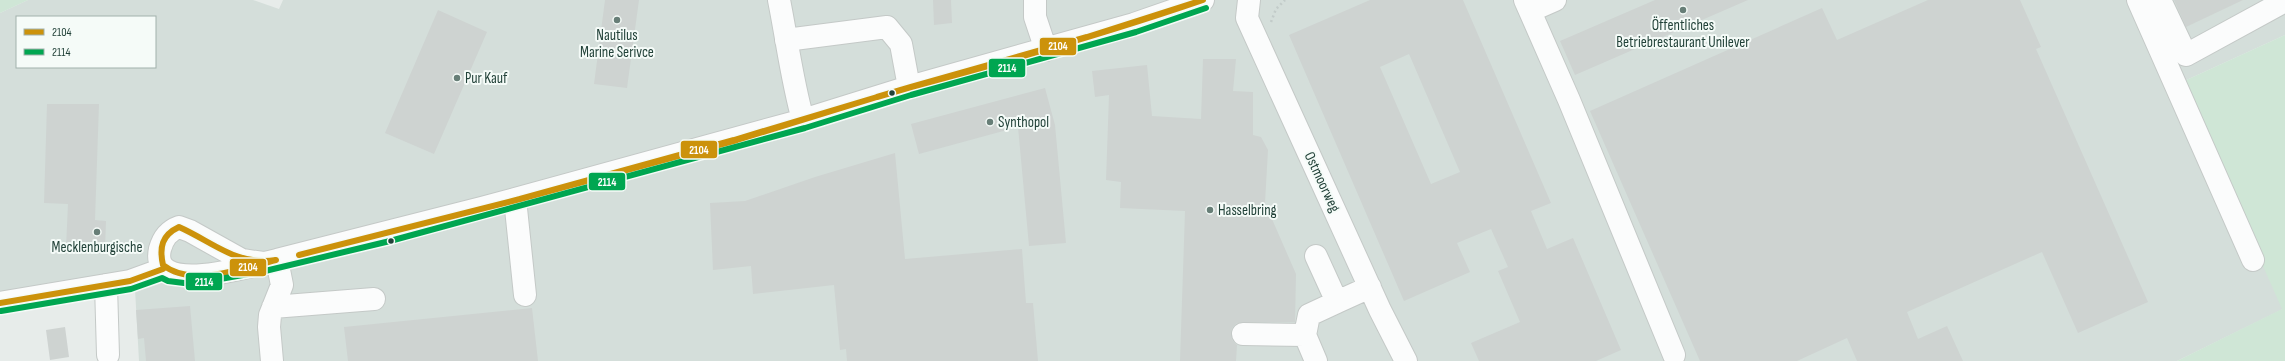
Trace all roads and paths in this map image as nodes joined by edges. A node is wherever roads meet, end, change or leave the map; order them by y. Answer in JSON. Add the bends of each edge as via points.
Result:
{"nodes":[{"id":1,"x":779,"y":0,"type":"edge"},
{"id":2,"x":1035,"y":0,"type":"edge"},
{"id":3,"x":1203,"y":0,"type":"edge"},
{"id":4,"x":1249,"y":0,"type":"edge"},
{"id":5,"x":1555,"y":0,"type":"edge"},
{"id":6,"x":2138,"y":0,"type":"edge"},
{"id":7,"x":2160,"y":0,"type":"edge"},
{"id":8,"x":2285,"y":1,"type":"edge"},
{"id":9,"x":1527,"y":6,"type":"edge"},
{"id":10,"x":786,"y":40,"type":"junction"},
{"id":11,"x":1046,"y":50,"type":"junction"},
{"id":12,"x":909,"y":87,"type":"junction"},
{"id":13,"x":803,"y":120,"type":"junction"},
{"id":14,"x":515,"y":199,"type":"junction"},
{"id":15,"x":1316,"y":256,"type":"dead end"},
{"id":16,"x":2253,"y":260,"type":"dead end"},
{"id":17,"x":270,"y":262,"type":"junction"},
{"id":18,"x":163,"y":269,"type":"junction"},
{"id":19,"x":106,"y":285,"type":"junction"},
{"id":20,"x":1370,"y":287,"type":"junction"},
{"id":21,"x":525,"y":295,"type":"dead end"},
{"id":22,"x":374,"y":298,"type":"dead end"},
{"id":23,"x":1337,"y":302,"type":"junction"},
{"id":24,"x":0,"y":303,"type":"edge"},
{"id":25,"x":273,"y":307,"type":"junction"},
{"id":26,"x":1244,"y":334,"type":"dead end"},
{"id":27,"x":1305,"y":335,"type":"junction"},
{"id":28,"x":108,"y":355,"type":"dead end"},
{"id":29,"x":1674,"y":355,"type":"dead end"},
{"id":30,"x":1403,"y":360,"type":"edge"},
{"id":31,"x":272,"y":361,"type":"edge"},
{"id":32,"x":1316,"y":361,"type":"edge"}],
"edges":[{"from":1,"to":10,"type":"street"},
{"from":2,"to":11,"type":"street","via":[[1036,17]]},
{"from":3,"to":11,"type":"street"},
{"from":4,"to":20,"type":"street","name":"Ostmoorweg","via":[[1247,18]]},
{"from":5,"to":9,"type":"street"},
{"from":6,"to":16,"type":"street"},
{"from":7,"to":8,"type":"street","via":[[2186,55]]},
{"from":9,"to":29,"type":"street","via":[[1569,100]]},
{"from":10,"to":12,"type":"street","via":[[887,27],[901,44]]},
{"from":10,"to":13,"type":"street"},
{"from":11,"to":12,"type":"street"},
{"from":12,"to":13,"type":"street"},
{"from":13,"to":14,"type":"street"},
{"from":14,"to":17,"type":"street"},
{"from":14,"to":21,"type":"street"},
{"from":15,"to":23,"type":"street"},
{"from":17,"to":18,"type":"street","via":[[191,276],[170,273]]},
{"from":17,"to":18,"type":"street","via":[[242,260],[179,227],[170,230],[164,237],[160,250]]},
{"from":17,"to":25,"type":"street","via":[[282,285]]},
{"from":18,"to":19,"type":"street","via":[[130,281]]},
{"from":19,"to":24,"type":"street"},
{"from":19,"to":28,"type":"street"},
{"from":20,"to":23,"type":"street"},
{"from":20,"to":30,"type":"street","name":"Ostmoorweg"},
{"from":22,"to":25,"type":"street"},
{"from":23,"to":27,"type":"street","via":[[1309,315]]},
{"from":25,"to":31,"type":"street","via":[[269,327]]},
{"from":26,"to":27,"type":"street"},
{"from":27,"to":32,"type":"street"}]}
